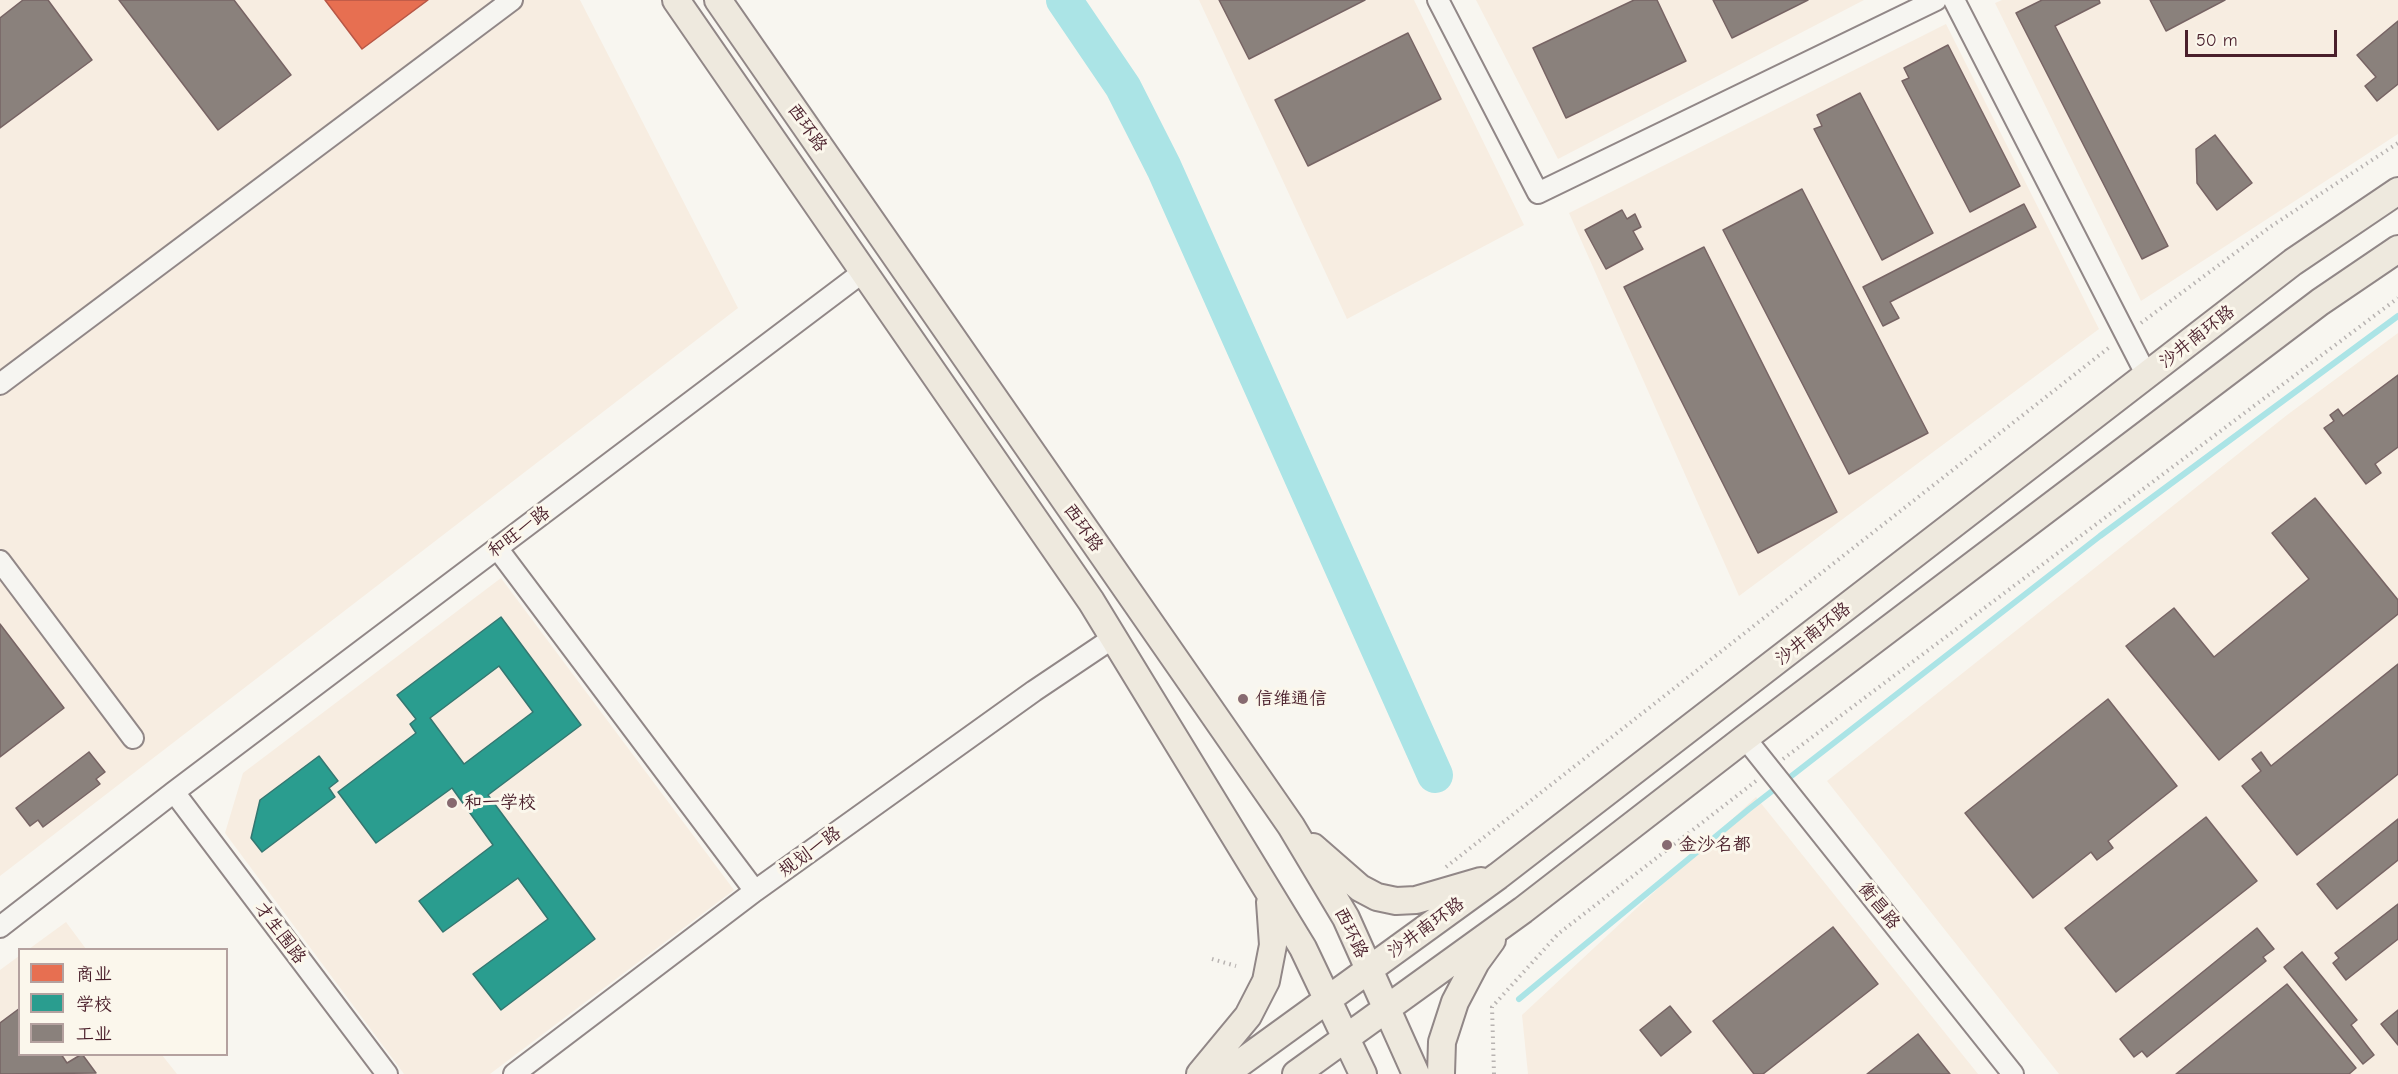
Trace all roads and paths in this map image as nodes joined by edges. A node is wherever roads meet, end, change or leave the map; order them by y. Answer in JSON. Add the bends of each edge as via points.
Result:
{"nodes":[{"id":1,"x":512,"y":0,"type":"edge"},
{"id":2,"x":676,"y":0,"type":"edge"},
{"id":3,"x":718,"y":0,"type":"edge"},
{"id":4,"x":1438,"y":0,"type":"edge"},
{"id":5,"x":1936,"y":0,"type":"edge"},
{"id":6,"x":1954,"y":0,"type":"edge"},
{"id":7,"x":2398,"y":143,"type":"edge"},
{"id":8,"x":2398,"y":191,"type":"edge"},
{"id":9,"x":2398,"y":249,"type":"edge"},
{"id":10,"x":863,"y":272,"type":"junction"},
{"id":11,"x":2398,"y":298,"type":"edge"},
{"id":12,"x":2126,"y":334,"type":"junction"},
{"id":13,"x":2147,"y":376,"type":"junction"},
{"id":14,"x":0,"y":384,"type":"edge"},
{"id":15,"x":496,"y":548,"type":"junction"},
{"id":16,"x":0,"y":561,"type":"edge"},
{"id":17,"x":1113,"y":638,"type":"junction"},
{"id":18,"x":133,"y":738,"type":"dead end"},
{"id":19,"x":1745,"y":738,"type":"junction"},
{"id":20,"x":1770,"y":770,"type":"junction"},
{"id":21,"x":174,"y":792,"type":"junction"},
{"id":22,"x":1291,"y":826,"type":"junction"},
{"id":23,"x":1443,"y":870,"type":"dead end"},
{"id":24,"x":1498,"y":876,"type":"junction"},
{"id":25,"x":755,"y":891,"type":"junction"},
{"id":26,"x":1268,"y":893,"type":"junction"},
{"id":27,"x":1523,"y":910,"type":"junction"},
{"id":28,"x":0,"y":927,"type":"edge"},
{"id":29,"x":1212,"y":959,"type":"dead end"},
{"id":30,"x":1236,"y":966,"type":"dead end"},
{"id":31,"x":1369,"y":969,"type":"junction"},
{"id":32,"x":1327,"y":1000,"type":"junction"},
{"id":33,"x":1387,"y":1009,"type":"junction"},
{"id":34,"x":1346,"y":1038,"type":"junction"},
{"id":35,"x":387,"y":1074,"type":"edge"},
{"id":36,"x":514,"y":1074,"type":"edge"},
{"id":37,"x":1200,"y":1074,"type":"edge"},
{"id":38,"x":1225,"y":1074,"type":"edge"},
{"id":39,"x":1296,"y":1074,"type":"edge"},
{"id":40,"x":1363,"y":1074,"type":"edge"},
{"id":41,"x":1416,"y":1074,"type":"edge"},
{"id":42,"x":1441,"y":1074,"type":"edge"},
{"id":43,"x":1494,"y":1074,"type":"edge"},
{"id":44,"x":2013,"y":1074,"type":"edge"}],
"edges":[{"from":1,"to":14,"type":"street"},
{"from":2,"to":10,"type":"main road","name":"西环路"},
{"from":3,"to":22,"type":"main road","name":"西环路"},
{"from":4,"to":5,"type":"street","via":[[1539,193]]},
{"from":6,"to":12,"type":"street"},
{"from":7,"to":12,"type":"path","via":[[2270,227]]},
{"from":8,"to":13,"type":"main road","name":"沙井南环路","via":[[2293,262]]},
{"from":9,"to":19,"type":"main road","via":[[2320,302]]},
{"from":10,"to":15,"type":"street","name":"和旺一路"},
{"from":10,"to":17,"type":"main road","name":"西环路"},
{"from":11,"to":20,"type":"path"},
{"from":12,"to":13,"type":"street"},
{"from":12,"to":23,"type":"path"},
{"from":13,"to":24,"type":"main road","name":"沙井南环路"},
{"from":15,"to":21,"type":"street","name":"和旺一路"},
{"from":15,"to":25,"type":"street"},
{"from":16,"to":18,"type":"street"},
{"from":17,"to":25,"type":"street","name":"规划一路"},
{"from":17,"to":26,"type":"main road","name":"西环路"},
{"from":19,"to":20,"type":"street","name":"衡昌路"},
{"from":19,"to":27,"type":"main road"},
{"from":20,"to":43,"type":"path","via":[[1558,934],[1521,974],[1492,1007]]},
{"from":20,"to":44,"type":"street","name":"衡昌路"},
{"from":21,"to":28,"type":"street","name":"和旺一路"},
{"from":21,"to":35,"type":"street","name":"才生围路"},
{"from":22,"to":24,"type":"main road","via":[[1360,888],[1377,897],[1416,900]]},
{"from":22,"to":31,"type":"main road","name":"西环路","via":[[1346,918]]},
{"from":24,"to":31,"type":"main road","name":"沙井南环路"},
{"from":25,"to":36,"type":"street","name":"规划一路"},
{"from":26,"to":32,"type":"main road","name":"西环路","via":[[1303,948]]},
{"from":26,"to":37,"type":"main road","via":[[1274,927],[1266,981],[1248,1016]]},
{"from":27,"to":33,"type":"main road"},
{"from":27,"to":42,"type":"main road","via":[[1490,943],[1464,982],[1442,1042]]},
{"from":29,"to":30,"type":"path"},
{"from":31,"to":32,"type":"main road","name":"沙井南环路"},
{"from":31,"to":33,"type":"main road","name":"西环路"},
{"from":32,"to":34,"type":"main road","name":"西环路"},
{"from":32,"to":38,"type":"main road","name":"沙井南环路"},
{"from":33,"to":34,"type":"main road"},
{"from":33,"to":41,"type":"main road","name":"西环路"},
{"from":34,"to":39,"type":"main road"},
{"from":34,"to":40,"type":"main road","name":"西环路"}]}
